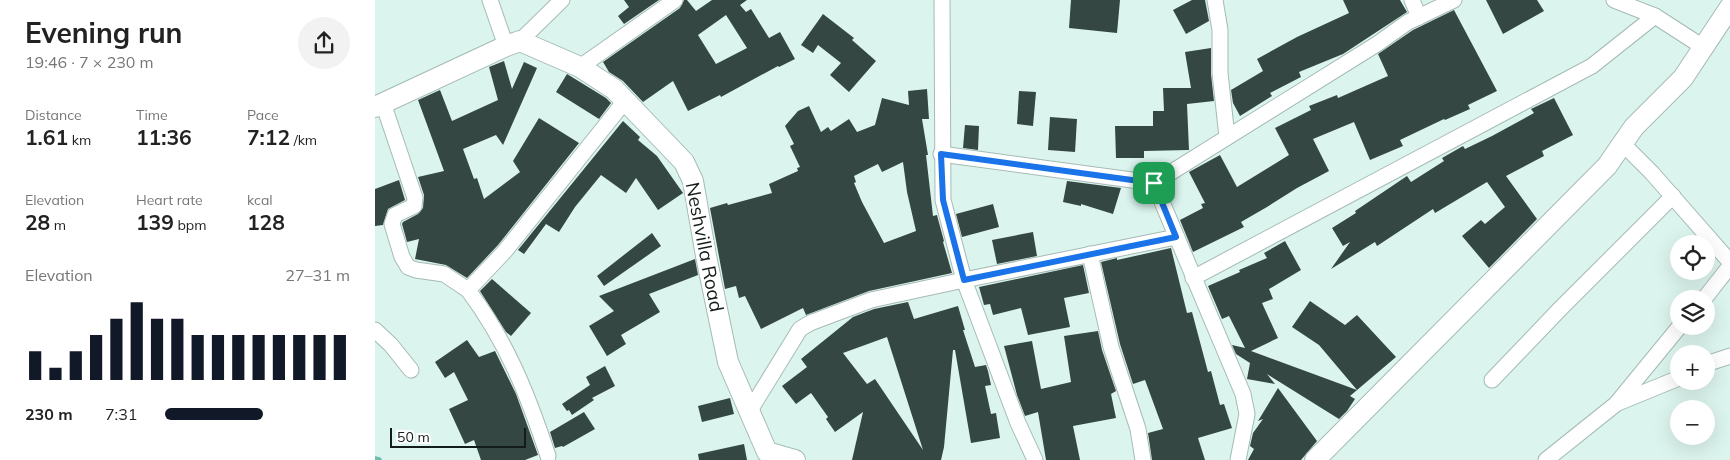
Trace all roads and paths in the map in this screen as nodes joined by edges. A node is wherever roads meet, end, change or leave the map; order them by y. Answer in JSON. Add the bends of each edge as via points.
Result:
{"nodes":[{"id":1,"x":490,"y":0,"type":"edge"},
{"id":2,"x":562,"y":0,"type":"edge"},
{"id":3,"x":675,"y":0,"type":"edge"},
{"id":4,"x":942,"y":0,"type":"edge"},
{"id":5,"x":1215,"y":0,"type":"edge"},
{"id":6,"x":1412,"y":0,"type":"edge"},
{"id":7,"x":1454,"y":0,"type":"edge"},
{"id":8,"x":1614,"y":0,"type":"edge"},
{"id":9,"x":1730,"y":7,"type":"edge"},
{"id":10,"x":1655,"y":16,"type":"junction"},
{"id":11,"x":1419,"y":17,"type":"junction"},
{"id":12,"x":513,"y":43,"type":"junction"},
{"id":13,"x":1703,"y":47,"type":"junction"},
{"id":14,"x":580,"y":67,"type":"junction"},
{"id":15,"x":625,"y":101,"type":"junction"},
{"id":16,"x":379,"y":105,"type":"edge"},
{"id":17,"x":1227,"y":137,"type":"junction"},
{"id":18,"x":1623,"y":144,"type":"junction"},
{"id":19,"x":941,"y":154,"type":"junction"},
{"id":20,"x":1154,"y":183,"type":"junction"},
{"id":21,"x":1673,"y":196,"type":"junction"},
{"id":22,"x":1176,"y":237,"type":"junction"},
{"id":23,"x":1090,"y":254,"type":"junction"},
{"id":24,"x":1730,"y":264,"type":"edge"},
{"id":25,"x":1193,"y":278,"type":"junction"},
{"id":26,"x":964,"y":280,"type":"junction"},
{"id":27,"x":468,"y":290,"type":"junction"},
{"id":28,"x":1711,"y":290,"type":"edge"},
{"id":29,"x":375,"y":330,"type":"edge"},
{"id":30,"x":1674,"y":335,"type":"edge"},
{"id":31,"x":1730,"y":356,"type":"edge"},
{"id":32,"x":1715,"y":361,"type":"edge"},
{"id":33,"x":411,"y":370,"type":"dead end"},
{"id":34,"x":1492,"y":380,"type":"dead end"},
{"id":35,"x":1670,"y":382,"type":"edge"},
{"id":36,"x":1616,"y":404,"type":"junction"},
{"id":37,"x":749,"y":412,"type":"junction"},
{"id":38,"x":548,"y":456,"type":"dead end"},
{"id":39,"x":768,"y":456,"type":"edge"},
{"id":40,"x":795,"y":460,"type":"edge"},
{"id":41,"x":1035,"y":460,"type":"edge"},
{"id":42,"x":1143,"y":460,"type":"edge"},
{"id":43,"x":1238,"y":460,"type":"edge"},
{"id":44,"x":1315,"y":460,"type":"edge"},
{"id":45,"x":1546,"y":460,"type":"edge"}],
"edges":[{"from":1,"to":12,"type":"street"},
{"from":2,"to":12,"type":"street"},
{"from":3,"to":14,"type":"street"},
{"from":4,"to":19,"type":"street"},
{"from":5,"to":17,"type":"street"},
{"from":6,"to":11,"type":"street"},
{"from":7,"to":11,"type":"street"},
{"from":8,"to":10,"type":"street"},
{"from":9,"to":13,"type":"street"},
{"from":10,"to":13,"type":"street"},
{"from":10,"to":25,"type":"street","via":[[1592,66]]},
{"from":11,"to":17,"type":"street"},
{"from":12,"to":14,"type":"street","name":"Neshvilla Road"},
{"from":12,"to":16,"type":"street"},
{"from":13,"to":18,"type":"street","via":[[1683,78],[1634,127]]},
{"from":14,"to":15,"type":"street","name":"Neshvilla Road","via":[[614,89]]},
{"from":15,"to":27,"type":"street","via":[[505,251]]},
{"from":15,"to":37,"type":"street","name":"Neshvilla Road","via":[[690,171],[728,362]]},
{"from":16,"to":27,"type":"street","via":[[415,198],[414,206],[395,215],[392,224],[403,257],[408,267],[444,274]]},
{"from":17,"to":20,"type":"street"},
{"from":18,"to":21,"type":"street"},
{"from":18,"to":44,"type":"street","via":[[1607,166]]},
{"from":19,"to":20,"type":"street"},
{"from":19,"to":26,"type":"street","via":[[943,200]]},
{"from":20,"to":22,"type":"street"},
{"from":21,"to":24,"type":"street"},
{"from":21,"to":34,"type":"street"},
{"from":22,"to":23,"type":"street"},
{"from":22,"to":25,"type":"street"},
{"from":23,"to":26,"type":"street"},
{"from":23,"to":42,"type":"street","via":[[1111,347],[1138,429]]},
{"from":24,"to":28,"type":"street"},
{"from":25,"to":43,"type":"street","via":[[1246,406]]},
{"from":26,"to":37,"type":"street","via":[[871,300],[809,324],[800,330]]},
{"from":26,"to":41,"type":"street","via":[[1017,422]]},
{"from":27,"to":38,"type":"street","via":[[511,358]]},
{"from":29,"to":33,"type":"street"},
{"from":30,"to":36,"type":"street"},
{"from":31,"to":32,"type":"street"},
{"from":35,"to":36,"type":"street"},
{"from":36,"to":45,"type":"street"},
{"from":37,"to":39,"type":"street","name":"Neshvilla Road"},
{"from":39,"to":40,"type":"street","name":"Neshvilla Road"}]}
